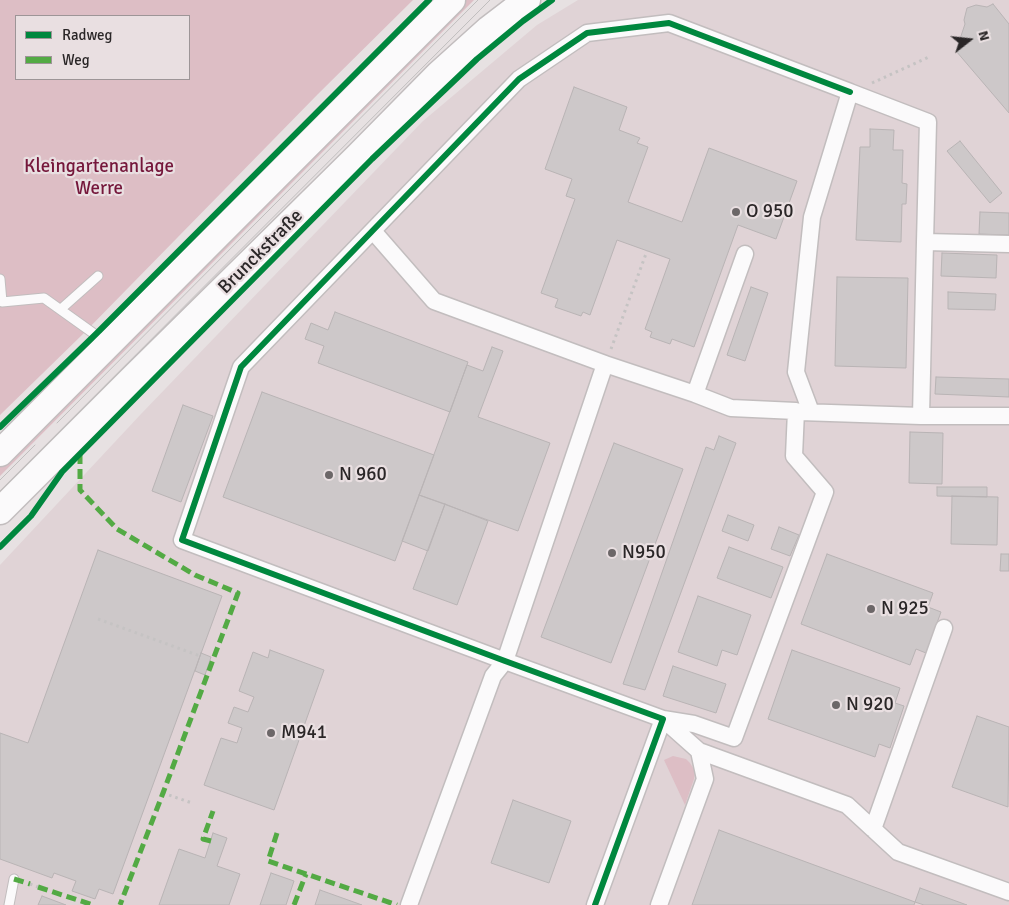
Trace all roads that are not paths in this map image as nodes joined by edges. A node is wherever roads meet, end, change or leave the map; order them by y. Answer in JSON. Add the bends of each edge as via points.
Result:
{"nodes":[{"id":1,"x":452,"y":0,"type":"edge"},
{"id":2,"x":528,"y":0,"type":"edge"},
{"id":3,"x":850,"y":92,"type":"junction"},
{"id":4,"x":373,"y":231,"type":"junction"},
{"id":5,"x":924,"y":242,"type":"junction"},
{"id":6,"x":1009,"y":244,"type":"edge"},
{"id":7,"x":745,"y":254,"type":"dead end"},
{"id":8,"x":98,"y":276,"type":"dead end"},
{"id":9,"x":0,"y":279,"type":"edge"},
{"id":10,"x":61,"y":309,"type":"junction"},
{"id":11,"x":109,"y":344,"type":"junction"},
{"id":12,"x":605,"y":364,"type":"junction"},
{"id":13,"x":695,"y":394,"type":"junction"},
{"id":14,"x":803,"y":412,"type":"junction"},
{"id":15,"x":921,"y":416,"type":"junction"},
{"id":16,"x":1009,"y":416,"type":"edge"},
{"id":17,"x":0,"y":453,"type":"edge"},
{"id":18,"x":0,"y":511,"type":"edge"},
{"id":19,"x":944,"y":628,"type":"dead end"},
{"id":20,"x":504,"y":661,"type":"junction"},
{"id":21,"x":663,"y":719,"type":"junction"},
{"id":22,"x":699,"y":751,"type":"junction"},
{"id":23,"x":873,"y":829,"type":"junction"},
{"id":24,"x":14,"y":879,"type":"dead end"},
{"id":25,"x":1009,"y":892,"type":"edge"},
{"id":26,"x":9,"y":905,"type":"edge"},
{"id":27,"x":409,"y":905,"type":"edge"},
{"id":28,"x":595,"y":905,"type":"edge"},
{"id":29,"x":659,"y":905,"type":"edge"}],
"edges":[{"from":1,"to":11,"type":"main road"},
{"from":2,"to":18,"type":"main road","name":"Brunckstraße","via":[[489,29],[439,74]]},
{"from":3,"to":4,"type":"street","via":[[669,23],[587,33],[519,79]]},
{"from":3,"to":5,"type":"street","via":[[928,122]]},
{"from":3,"to":14,"type":"street","via":[[812,217],[796,372]]},
{"from":4,"to":12,"type":"street","via":[[434,301]]},
{"from":4,"to":20,"type":"street","via":[[241,367],[182,540]]},
{"from":5,"to":6,"type":"street"},
{"from":5,"to":15,"type":"street"},
{"from":7,"to":13,"type":"street"},
{"from":8,"to":10,"type":"lane"},
{"from":9,"to":10,"type":"lane","via":[[2,302],[44,298]]},
{"from":10,"to":11,"type":"lane"},
{"from":11,"to":17,"type":"main road"},
{"from":12,"to":13,"type":"street"},
{"from":12,"to":20,"type":"street"},
{"from":13,"to":14,"type":"street","via":[[730,408]]},
{"from":14,"to":15,"type":"street"},
{"from":14,"to":21,"type":"street","via":[[794,456],[825,492],[734,738],[694,724]]},
{"from":15,"to":16,"type":"street"},
{"from":19,"to":23,"type":"street"},
{"from":20,"to":21,"type":"street"},
{"from":20,"to":27,"type":"street","via":[[493,676]]},
{"from":21,"to":22,"type":"street"},
{"from":21,"to":28,"type":"street"},
{"from":22,"to":23,"type":"street","via":[[847,805]]},
{"from":22,"to":29,"type":"street","via":[[705,778]]},
{"from":23,"to":25,"type":"street","via":[[898,852]]},
{"from":24,"to":26,"type":"lane"}]}
